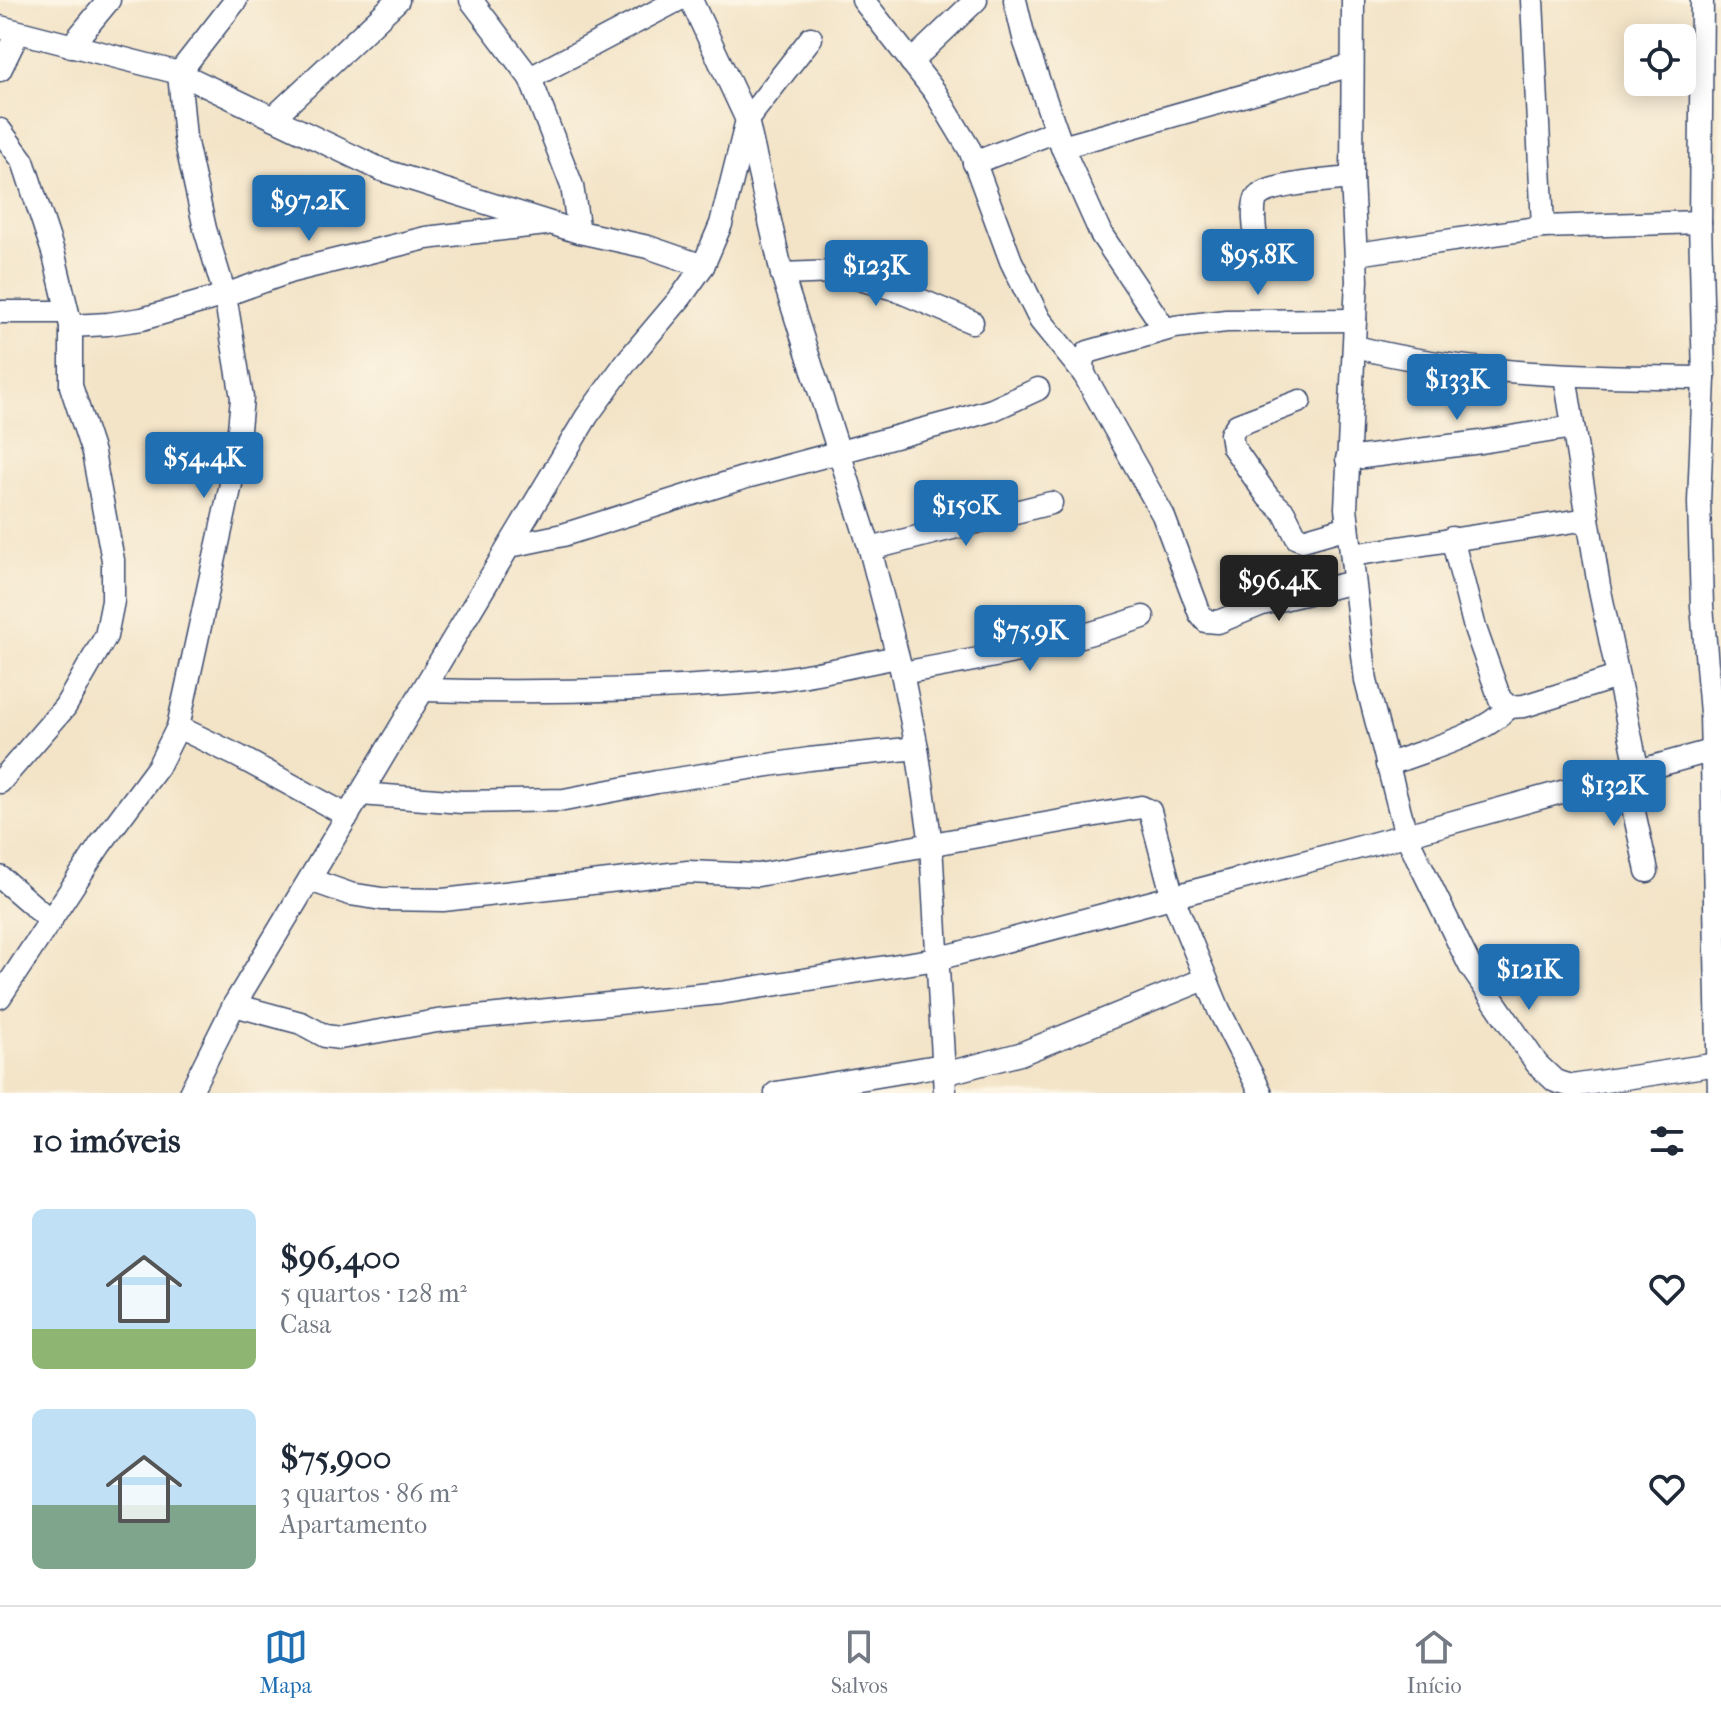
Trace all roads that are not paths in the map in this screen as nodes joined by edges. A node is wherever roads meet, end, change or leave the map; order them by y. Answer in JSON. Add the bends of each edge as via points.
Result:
{"nodes":[{"id":1,"x":109,"y":0,"type":"edge"},
{"id":2,"x":236,"y":0,"type":"edge"},
{"id":3,"x":398,"y":0,"type":"edge"},
{"id":4,"x":471,"y":0,"type":"edge"},
{"id":5,"x":678,"y":0,"type":"edge"},
{"id":6,"x":691,"y":0,"type":"edge"},
{"id":7,"x":863,"y":0,"type":"edge"},
{"id":8,"x":976,"y":0,"type":"edge"},
{"id":9,"x":1015,"y":0,"type":"edge"},
{"id":10,"x":1353,"y":0,"type":"edge"},
{"id":11,"x":1532,"y":0,"type":"edge"},
{"id":12,"x":1702,"y":0,"type":"edge"},
{"id":13,"x":9,"y":30,"type":"edge"},
{"id":14,"x":811,"y":38,"type":"dead end"},
{"id":15,"x":71,"y":46,"type":"junction"},
{"id":16,"x":911,"y":62,"type":"junction"},
{"id":17,"x":1352,"y":65,"type":"junction"},
{"id":18,"x":0,"y":70,"type":"edge"},
{"id":19,"x":179,"y":73,"type":"junction"},
{"id":20,"x":530,"y":78,"type":"junction"},
{"id":21,"x":273,"y":118,"type":"junction"},
{"id":22,"x":747,"y":120,"type":"junction"},
{"id":23,"x":0,"y":130,"type":"edge"},
{"id":24,"x":1059,"y":139,"type":"junction"},
{"id":25,"x":1711,"y":145,"type":"edge"},
{"id":26,"x":974,"y":163,"type":"junction"},
{"id":27,"x":1352,"y":178,"type":"junction"},
{"id":28,"x":1700,"y":222,"type":"junction"},
{"id":29,"x":555,"y":223,"type":"junction"},
{"id":30,"x":1543,"y":227,"type":"junction"},
{"id":31,"x":579,"y":232,"type":"junction"},
{"id":32,"x":1257,"y":249,"type":"dead end"},
{"id":33,"x":1357,"y":254,"type":"junction"},
{"id":34,"x":703,"y":266,"type":"junction"},
{"id":35,"x":782,"y":274,"type":"junction"},
{"id":36,"x":225,"y":295,"type":"junction"},
{"id":37,"x":0,"y":312,"type":"edge"},
{"id":38,"x":69,"y":319,"type":"junction"},
{"id":39,"x":1355,"y":320,"type":"junction"},
{"id":40,"x":972,"y":322,"type":"dead end"},
{"id":41,"x":1164,"y":328,"type":"junction"},
{"id":42,"x":1356,"y":347,"type":"junction"},
{"id":43,"x":1084,"y":374,"type":"junction"},
{"id":44,"x":1565,"y":376,"type":"junction"},
{"id":45,"x":1704,"y":378,"type":"junction"},
{"id":46,"x":1038,"y":389,"type":"dead end"},
{"id":47,"x":1300,"y":401,"type":"dead end"},
{"id":48,"x":1573,"y":427,"type":"junction"},
{"id":49,"x":839,"y":453,"type":"junction"},
{"id":50,"x":1347,"y":459,"type":"junction"},
{"id":51,"x":1051,"y":503,"type":"dead end"},
{"id":52,"x":1588,"y":519,"type":"junction"},
{"id":53,"x":1348,"y":527,"type":"junction"},
{"id":54,"x":1452,"y":538,"type":"junction"},
{"id":55,"x":510,"y":546,"type":"junction"},
{"id":56,"x":870,"y":549,"type":"junction"},
{"id":57,"x":1352,"y":555,"type":"junction"},
{"id":58,"x":1354,"y":582,"type":"junction"},
{"id":59,"x":1143,"y":617,"type":"dead end"},
{"id":60,"x":900,"y":665,"type":"junction"},
{"id":61,"x":1617,"y":677,"type":"junction"},
{"id":62,"x":424,"y":690,"type":"junction"},
{"id":63,"x":1509,"y":707,"type":"junction"},
{"id":64,"x":178,"y":727,"type":"junction"},
{"id":65,"x":917,"y":748,"type":"junction"},
{"id":66,"x":1716,"y":749,"type":"edge"},
{"id":67,"x":1387,"y":765,"type":"junction"},
{"id":68,"x":1632,"y":774,"type":"junction"},
{"id":69,"x":0,"y":782,"type":"edge"},
{"id":70,"x":361,"y":794,"type":"junction"},
{"id":71,"x":348,"y":816,"type":"junction"},
{"id":72,"x":1406,"y":835,"type":"junction"},
{"id":73,"x":931,"y":844,"type":"junction"},
{"id":74,"x":1647,"y":871,"type":"dead end"},
{"id":75,"x":0,"y":877,"type":"edge"},
{"id":76,"x":310,"y":880,"type":"junction"},
{"id":77,"x":1173,"y":898,"type":"junction"},
{"id":78,"x":51,"y":921,"type":"junction"},
{"id":79,"x":937,"y":959,"type":"junction"},
{"id":80,"x":1205,"y":979,"type":"junction"},
{"id":81,"x":0,"y":997,"type":"edge"},
{"id":82,"x":234,"y":1005,"type":"junction"},
{"id":83,"x":1718,"y":1064,"type":"junction"},
{"id":84,"x":944,"y":1077,"type":"edge"},
{"id":85,"x":1256,"y":1092,"type":"edge"},
{"id":86,"x":190,"y":1093,"type":"edge"},
{"id":87,"x":776,"y":1093,"type":"edge"},
{"id":88,"x":1719,"y":1093,"type":"edge"}],
"edges":[{"from":1,"to":15,"type":"street"},
{"from":2,"to":19,"type":"street"},
{"from":3,"to":21,"type":"street"},
{"from":4,"to":20,"type":"street"},
{"from":5,"to":20,"type":"street"},
{"from":6,"to":22,"type":"street"},
{"from":7,"to":16,"type":"street"},
{"from":8,"to":16,"type":"street"},
{"from":9,"to":24,"type":"street"},
{"from":10,"to":17,"type":"street"},
{"from":11,"to":30,"type":"street"},
{"from":12,"to":25,"type":"street"},
{"from":13,"to":15,"type":"street"},
{"from":13,"to":18,"type":"street"},
{"from":14,"to":22,"type":"street"},
{"from":15,"to":19,"type":"street"},
{"from":16,"to":26,"type":"street","via":[[935,92]]},
{"from":17,"to":24,"type":"street"},
{"from":17,"to":27,"type":"street"},
{"from":19,"to":21,"type":"street"},
{"from":19,"to":36,"type":"street","via":[[188,153]]},
{"from":20,"to":31,"type":"street","via":[[572,186]]},
{"from":21,"to":29,"type":"street","via":[[382,170]]},
{"from":22,"to":34,"type":"street","via":[[721,224]]},
{"from":22,"to":35,"type":"street"},
{"from":23,"to":38,"type":"street","via":[[23,161]]},
{"from":24,"to":26,"type":"street"},
{"from":24,"to":41,"type":"street","via":[[1101,234]]},
{"from":25,"to":28,"type":"street"},
{"from":26,"to":43,"type":"street","via":[[1040,320]]},
{"from":27,"to":32,"type":"street","via":[[1261,192],[1255,201]]},
{"from":27,"to":33,"type":"street"},
{"from":28,"to":30,"type":"street"},
{"from":28,"to":45,"type":"street"},
{"from":29,"to":31,"type":"street"},
{"from":29,"to":36,"type":"street","via":[[426,238],[292,271]]},
{"from":30,"to":33,"type":"street"},
{"from":31,"to":34,"type":"street"},
{"from":33,"to":39,"type":"street"},
{"from":34,"to":55,"type":"street","via":[[587,416]]},
{"from":35,"to":40,"type":"street","via":[[835,272],[894,289]]},
{"from":35,"to":49,"type":"street"},
{"from":36,"to":38,"type":"street","via":[[142,319],[108,324]]},
{"from":36,"to":64,"type":"street","via":[[242,398],[236,461]]},
{"from":37,"to":38,"type":"street"},
{"from":38,"to":69,"type":"street","via":[[71,386],[93,453],[113,560],[113,601],[106,636],[65,707]]},
{"from":39,"to":41,"type":"street","via":[[1226,321]]},
{"from":39,"to":42,"type":"street"},
{"from":41,"to":43,"type":"street","via":[[1088,352]]},
{"from":42,"to":44,"type":"street","via":[[1410,361]]},
{"from":42,"to":50,"type":"street"},
{"from":43,"to":58,"type":"street","via":[[1163,515],[1206,621],[1218,622],[1262,604]]},
{"from":44,"to":45,"type":"street"},
{"from":44,"to":48,"type":"street"},
{"from":45,"to":66,"type":"street","via":[[1702,606]]},
{"from":46,"to":49,"type":"street","via":[[992,410]]},
{"from":47,"to":53,"type":"street","via":[[1237,425],[1231,434],[1233,447],[1284,512],[1297,538]]},
{"from":48,"to":50,"type":"street"},
{"from":48,"to":52,"type":"street"},
{"from":49,"to":55,"type":"street"},
{"from":49,"to":56,"type":"street"},
{"from":50,"to":53,"type":"street"},
{"from":51,"to":56,"type":"street"},
{"from":52,"to":54,"type":"street"},
{"from":52,"to":61,"type":"street"},
{"from":53,"to":57,"type":"street"},
{"from":54,"to":57,"type":"street"},
{"from":54,"to":63,"type":"street","via":[[1475,628],[1500,699]]},
{"from":55,"to":62,"type":"street"},
{"from":56,"to":60,"type":"street"},
{"from":57,"to":58,"type":"street"},
{"from":58,"to":67,"type":"street","via":[[1366,681]]},
{"from":59,"to":60,"type":"street","via":[[1042,648]]},
{"from":60,"to":62,"type":"street","via":[[743,683],[517,692]]},
{"from":60,"to":65,"type":"street"},
{"from":61,"to":63,"type":"street"},
{"from":61,"to":68,"type":"street"},
{"from":62,"to":70,"type":"street"},
{"from":63,"to":67,"type":"street","via":[[1481,728]]},
{"from":64,"to":71,"type":"street"},
{"from":64,"to":78,"type":"street","via":[[158,767]]},
{"from":65,"to":70,"type":"street","via":[[809,759],[564,800],[462,802]]},
{"from":65,"to":73,"type":"street"},
{"from":66,"to":68,"type":"street"},
{"from":66,"to":83,"type":"street"},
{"from":67,"to":72,"type":"street"},
{"from":68,"to":72,"type":"street"},
{"from":68,"to":74,"type":"street"},
{"from":70,"to":71,"type":"street"},
{"from":71,"to":76,"type":"street"},
{"from":72,"to":77,"type":"street"},
{"from":72,"to":83,"type":"street","via":[[1470,966],[1537,1064],[1555,1081],[1572,1086]]},
{"from":73,"to":76,"type":"street","via":[[758,875],[688,872],[443,900],[382,899]]},
{"from":73,"to":77,"type":"street","via":[[1141,807],[1150,811]]},
{"from":73,"to":79,"type":"street"},
{"from":75,"to":78,"type":"street"},
{"from":76,"to":82,"type":"street"},
{"from":77,"to":79,"type":"street"},
{"from":77,"to":80,"type":"street"},
{"from":78,"to":81,"type":"street"},
{"from":79,"to":82,"type":"street","via":[[720,993],[437,1021],[340,1038]]},
{"from":79,"to":84,"type":"street"},
{"from":80,"to":84,"type":"street","via":[[1020,1054]]},
{"from":80,"to":85,"type":"street"},
{"from":82,"to":86,"type":"street"},
{"from":83,"to":88,"type":"street"},
{"from":84,"to":87,"type":"street"}]}
